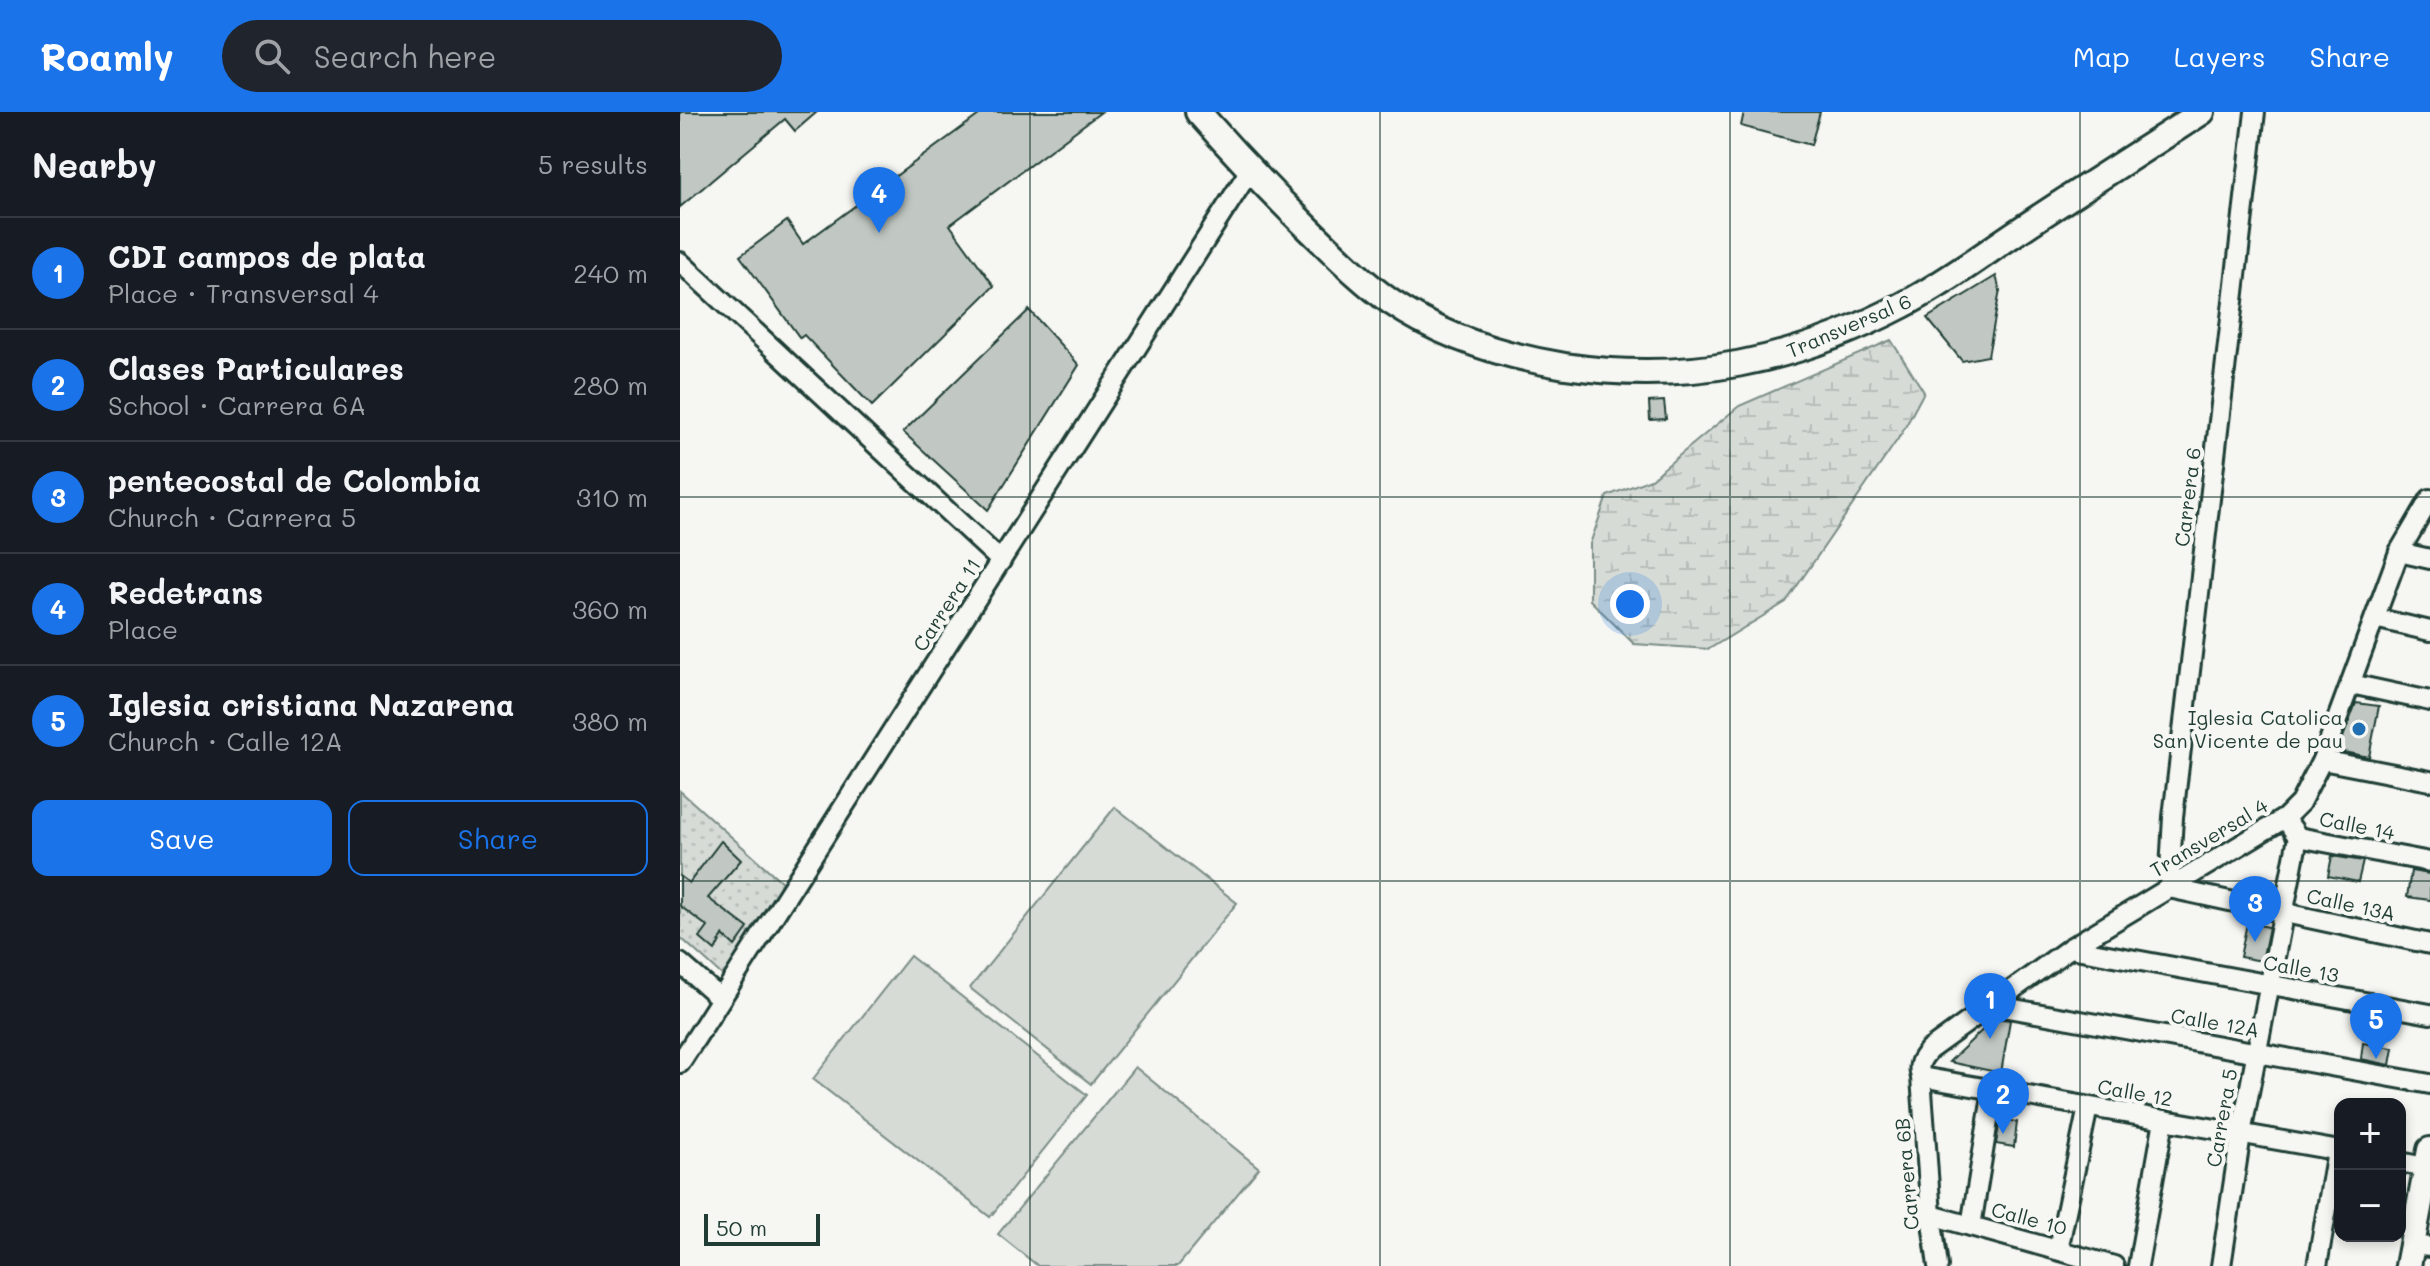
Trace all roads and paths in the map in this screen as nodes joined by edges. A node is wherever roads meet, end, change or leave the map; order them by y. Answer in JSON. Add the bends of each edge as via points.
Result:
{"nodes":[{"id":1,"x":1198,"y":112,"type":"edge"},
{"id":2,"x":2202,"y":112,"type":"edge"},
{"id":3,"x":2255,"y":112,"type":"edge"},
{"id":4,"x":1250,"y":170,"type":"junction"},
{"id":5,"x":680,"y":262,"type":"edge"},
{"id":6,"x":2430,"y":499,"type":"edge"},
{"id":7,"x":2399,"y":552,"type":"junction"},
{"id":8,"x":2430,"y":559,"type":"edge"},
{"id":9,"x":1001,"y":561,"type":"junction"},
{"id":10,"x":2375,"y":618,"type":"junction"},
{"id":11,"x":2430,"y":631,"type":"edge"},
{"id":12,"x":2351,"y":684,"type":"junction"},
{"id":13,"x":2430,"y":701,"type":"edge"},
{"id":14,"x":2322,"y":760,"type":"junction"},
{"id":15,"x":2430,"y":781,"type":"edge"},
{"id":16,"x":2285,"y":818,"type":"junction"},
{"id":17,"x":2298,"y":837,"type":"junction"},
{"id":18,"x":2430,"y":862,"type":"edge"},
{"id":19,"x":2169,"y":888,"type":"junction"},
{"id":20,"x":2283,"y":913,"type":"junction"},
{"id":21,"x":2430,"y":944,"type":"edge"},
{"id":22,"x":2070,"y":948,"type":"junction"},
{"id":23,"x":680,"y":963,"type":"edge"},
{"id":24,"x":2269,"y":986,"type":"junction"},
{"id":25,"x":720,"y":998,"type":"junction"},
{"id":26,"x":1992,"y":1005,"type":"junction"},
{"id":27,"x":2430,"y":1014,"type":"edge"},
{"id":28,"x":2256,"y":1053,"type":"junction"},
{"id":29,"x":680,"y":1063,"type":"edge"},
{"id":30,"x":1921,"y":1077,"type":"junction"},
{"id":31,"x":2430,"y":1084,"type":"edge"},
{"id":32,"x":1993,"y":1090,"type":"junction"},
{"id":33,"x":2088,"y":1107,"type":"junction"},
{"id":34,"x":2164,"y":1120,"type":"junction"},
{"id":35,"x":2241,"y":1134,"type":"junction"},
{"id":36,"x":2334,"y":1150,"type":"edge"},
{"id":37,"x":2406,"y":1162,"type":"edge"},
{"id":38,"x":2429,"y":1162,"type":"edge"},
{"id":39,"x":2335,"y":1170,"type":"edge"},
{"id":40,"x":1931,"y":1215,"type":"junction"},
{"id":41,"x":1971,"y":1226,"type":"junction"},
{"id":42,"x":2058,"y":1250,"type":"junction"},
{"id":43,"x":2417,"y":1253,"type":"edge"},
{"id":44,"x":1938,"y":1266,"type":"edge"},
{"id":45,"x":2114,"y":1266,"type":"edge"},
{"id":46,"x":2138,"y":1266,"type":"edge"},
{"id":47,"x":2221,"y":1266,"type":"edge"},
{"id":48,"x":2317,"y":1266,"type":"edge"}],
"edges":[{"from":1,"to":4,"type":"street","name":"Transversal 6"},
{"from":2,"to":4,"type":"street","name":"Transversal 6","via":[[1903,305],[1783,355],[1691,371],[1568,366],[1450,334],[1393,303],[1356,275]]},
{"from":3,"to":19,"type":"street","name":"Carrera 6"},
{"from":4,"to":9,"type":"street","name":"Carrera 11"},
{"from":5,"to":9,"type":"street"},
{"from":6,"to":7,"type":"street","name":"Transversal 4"},
{"from":7,"to":8,"type":"street"},
{"from":7,"to":10,"type":"street","name":"Transversal 4"},
{"from":9,"to":25,"type":"street","name":"Carrera 11"},
{"from":10,"to":11,"type":"street"},
{"from":10,"to":12,"type":"street","name":"Transversal 4"},
{"from":12,"to":13,"type":"street"},
{"from":12,"to":14,"type":"street","name":"Transversal 4"},
{"from":14,"to":15,"type":"street"},
{"from":14,"to":16,"type":"street","name":"Transversal 4","via":[[2300,803]]},
{"from":16,"to":17,"type":"street","name":"Calle 14"},
{"from":16,"to":19,"type":"street","name":"Transversal 4"},
{"from":17,"to":18,"type":"street","name":"Calle 14"},
{"from":17,"to":20,"type":"street","name":"Carrera 5"},
{"from":19,"to":20,"type":"street","name":"Calle 13A"},
{"from":19,"to":22,"type":"street","name":"Transversal 4"},
{"from":20,"to":21,"type":"street","name":"Calle 13A"},
{"from":20,"to":24,"type":"street","name":"Carrera 5"},
{"from":22,"to":24,"type":"street","name":"Calle 13"},
{"from":22,"to":26,"type":"street","name":"Transversal 4"},
{"from":23,"to":25,"type":"street"},
{"from":24,"to":27,"type":"street","name":"Calle 13"},
{"from":24,"to":28,"type":"street","name":"Carrera 5"},
{"from":25,"to":29,"type":"street","name":"Carrera 11"},
{"from":26,"to":28,"type":"street","name":"Calle 12A"},
{"from":26,"to":30,"type":"street","name":"Transversal 4","via":[[1929,1050],[1919,1064]]},
{"from":28,"to":31,"type":"street","name":"Calle 12A"},
{"from":28,"to":35,"type":"street","name":"Carrera 5"},
{"from":30,"to":32,"type":"street","name":"Calle 12"},
{"from":30,"to":40,"type":"street","name":"Carrera 6B"},
{"from":32,"to":33,"type":"street","name":"Calle 12"},
{"from":32,"to":41,"type":"street"},
{"from":33,"to":34,"type":"street","name":"Calle 12"},
{"from":33,"to":42,"type":"street"},
{"from":34,"to":35,"type":"street","name":"Calle 12"},
{"from":34,"to":46,"type":"street"},
{"from":35,"to":36,"type":"street","name":"Calle 12"},
{"from":35,"to":47,"type":"street","name":"Carrera 5"},
{"from":37,"to":38,"type":"street"},
{"from":38,"to":43,"type":"street"},
{"from":39,"to":48,"type":"street"},
{"from":40,"to":41,"type":"street","name":"Calle 10"},
{"from":40,"to":44,"type":"street","name":"Carrera 6B"},
{"from":41,"to":42,"type":"street","name":"Calle 10"},
{"from":42,"to":45,"type":"street","name":"Calle 10"}]}
